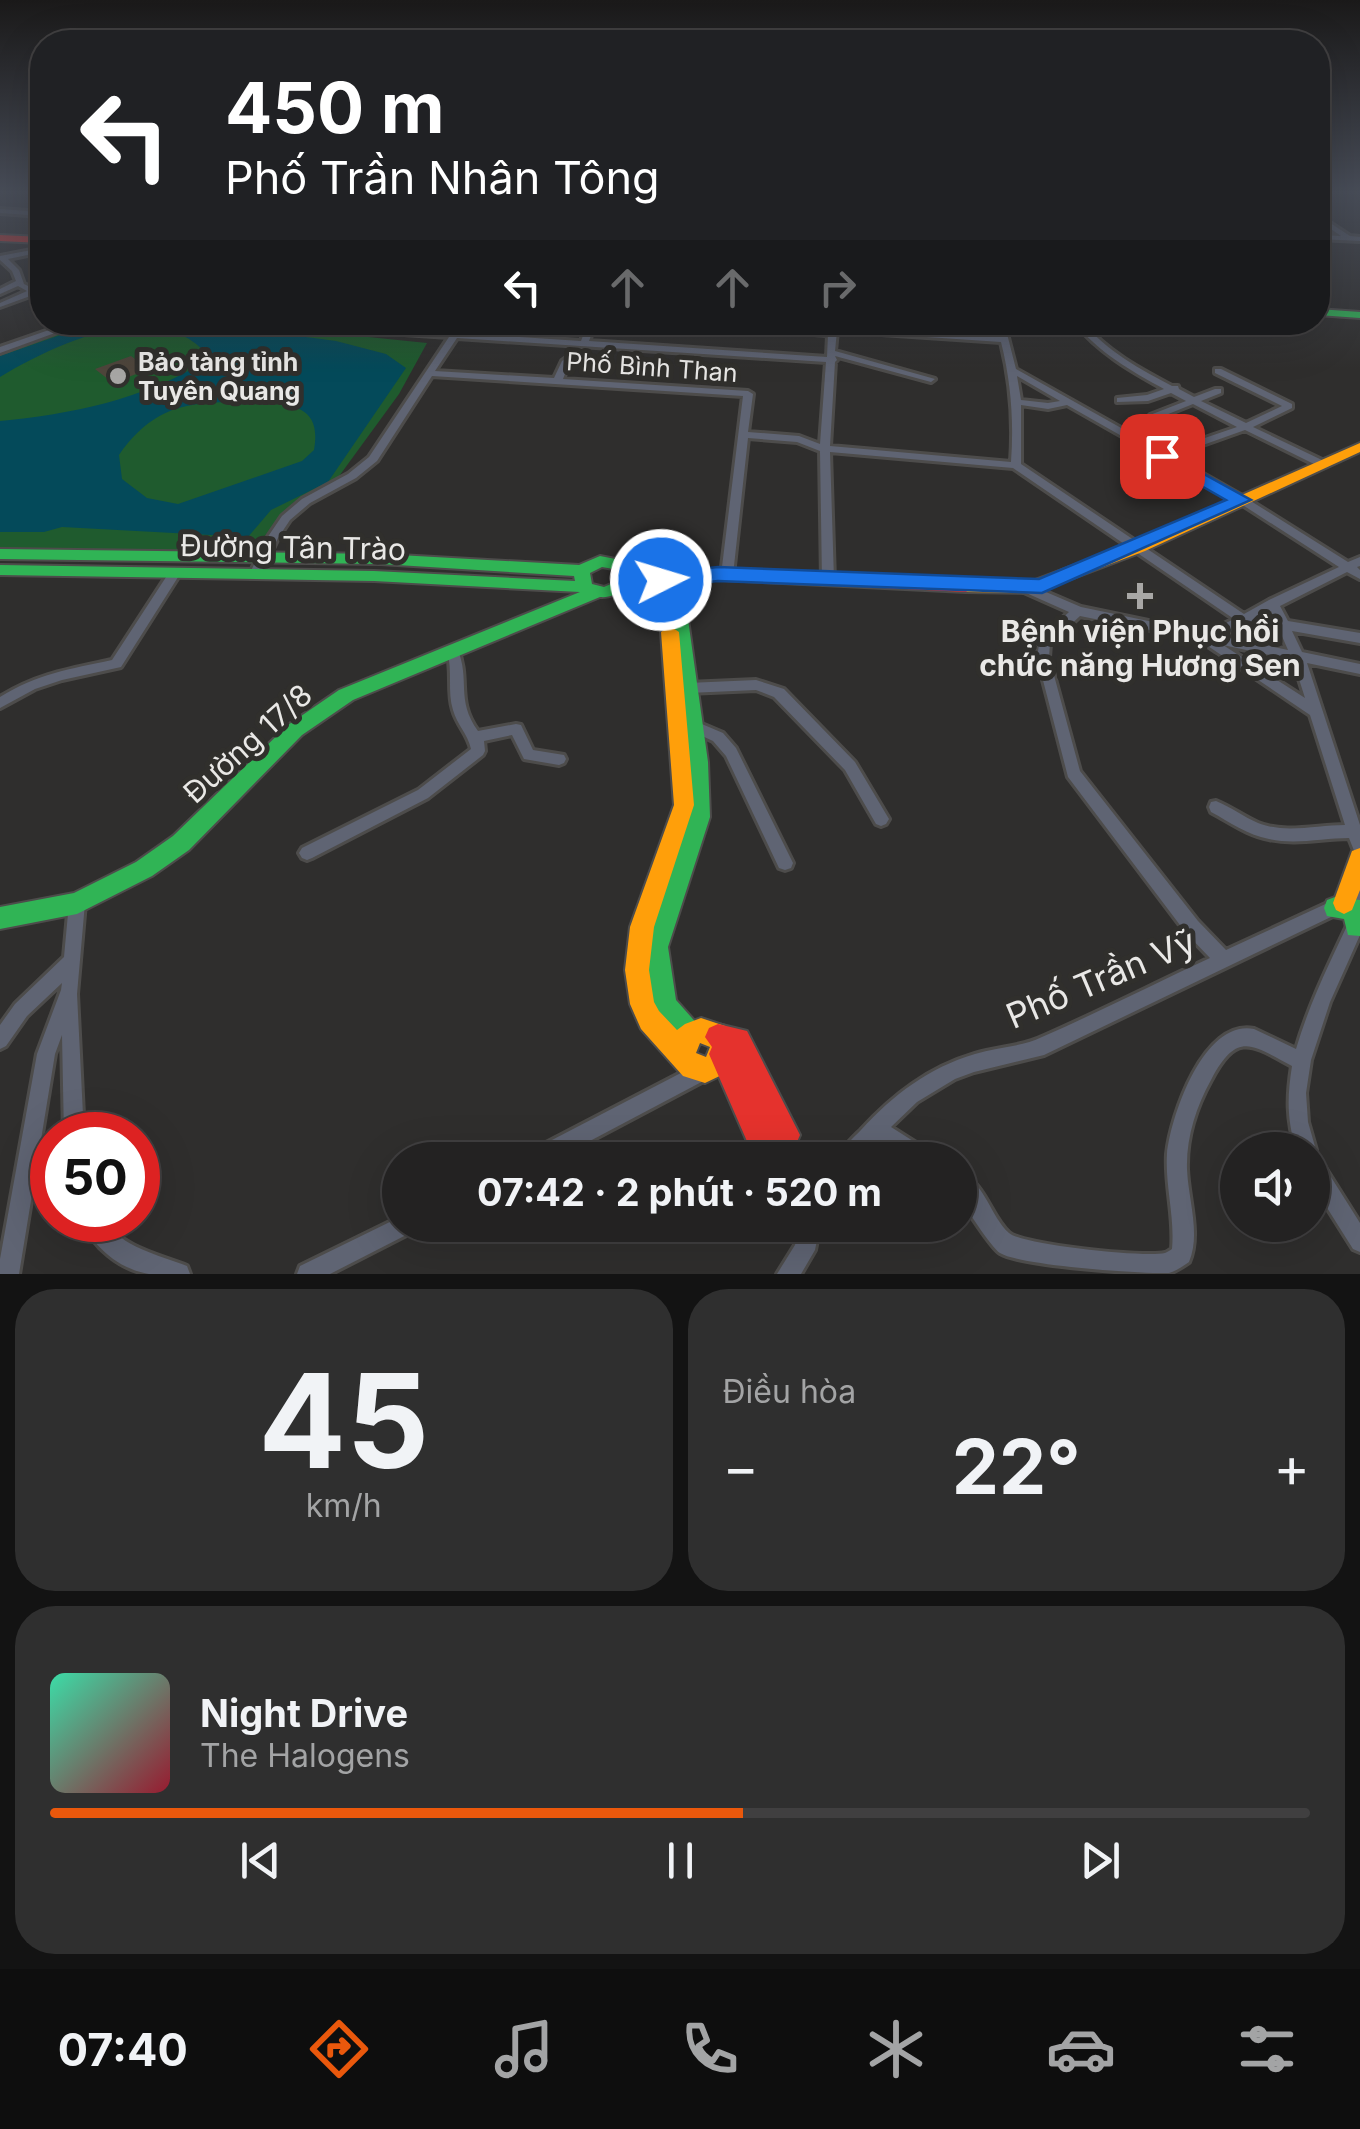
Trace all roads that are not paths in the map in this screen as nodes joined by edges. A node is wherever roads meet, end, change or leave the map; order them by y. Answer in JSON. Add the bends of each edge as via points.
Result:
{"nodes":[{"id":1,"x":30,"y":252,"type":"edge"},
{"id":2,"x":2,"y":258,"type":"edge"},
{"id":3,"x":19,"y":282,"type":"junction"},
{"id":4,"x":30,"y":287,"type":"edge"},
{"id":5,"x":0,"y":292,"type":"edge"},
{"id":6,"x":30,"y":295,"type":"edge"},
{"id":7,"x":2,"y":305,"type":"edge"},
{"id":8,"x":1330,"y":313,"type":"edge"},
{"id":9,"x":1360,"y":314,"type":"edge"},
{"id":10,"x":34,"y":335,"type":"edge"},
{"id":11,"x":44,"y":335,"type":"edge"},
{"id":12,"x":441,"y":335,"type":"edge"},
{"id":13,"x":587,"y":335,"type":"edge"},
{"id":14,"x":727,"y":335,"type":"edge"},
{"id":15,"x":833,"y":335,"type":"edge"},
{"id":16,"x":933,"y":335,"type":"edge"},
{"id":17,"x":1004,"y":335,"type":"edge"},
{"id":18,"x":1087,"y":335,"type":"edge"},
{"id":19,"x":455,"y":336,"type":"junction"},
{"id":20,"x":1005,"y":340,"type":"junction"},
{"id":21,"x":0,"y":341,"type":"edge"},
{"id":22,"x":584,"y":343,"type":"junction"},
{"id":23,"x":0,"y":350,"type":"edge"},
{"id":24,"x":723,"y":351,"type":"junction"},
{"id":25,"x":833,"y":356,"type":"junction"},
{"id":26,"x":566,"y":361,"type":"dead end"},
{"id":27,"x":1218,"y":371,"type":"dead end"},
{"id":28,"x":1016,"y":372,"type":"junction"},
{"id":29,"x":431,"y":373,"type":"junction"},
{"id":30,"x":931,"y":379,"type":"dead end"},
{"id":31,"x":558,"y":380,"type":"junction"},
{"id":32,"x":1174,"y":388,"type":"junction"},
{"id":33,"x":1218,"y":391,"type":"dead end"},
{"id":34,"x":1120,"y":400,"type":"dead end"},
{"id":35,"x":1197,"y":400,"type":"junction"},
{"id":36,"x":1018,"y":402,"type":"junction"},
{"id":37,"x":1068,"y":402,"type":"junction"},
{"id":38,"x":1153,"y":418,"type":"dead end"},
{"id":39,"x":1248,"y":426,"type":"junction"},
{"id":40,"x":744,"y":435,"type":"junction"},
{"id":41,"x":1360,"y":447,"type":"edge"},
{"id":42,"x":825,"y":448,"type":"junction"},
{"id":43,"x":1162,"y":456,"type":"junction"},
{"id":44,"x":1320,"y":463,"type":"junction"},
{"id":45,"x":1016,"y":465,"type":"junction"},
{"id":46,"x":1242,"y":500,"type":"junction"},
{"id":47,"x":1139,"y":547,"type":"junction"},
{"id":48,"x":0,"y":554,"type":"edge"},
{"id":49,"x":260,"y":566,"type":"junction"},
{"id":50,"x":1356,"y":568,"type":"edge"},
{"id":51,"x":0,"y":570,"type":"edge"},
{"id":52,"x":174,"y":574,"type":"junction"},
{"id":53,"x":723,"y":575,"type":"junction"},
{"id":54,"x":628,"y":578,"type":"junction"},
{"id":55,"x":828,"y":580,"type":"junction"},
{"id":56,"x":588,"y":583,"type":"junction"},
{"id":57,"x":524,"y":584,"type":"junction"},
{"id":58,"x":1028,"y":588,"type":"junction"},
{"id":59,"x":670,"y":597,"type":"junction"},
{"id":60,"x":1274,"y":603,"type":"junction"},
{"id":61,"x":1078,"y":611,"type":"junction"},
{"id":62,"x":1242,"y":618,"type":"junction"},
{"id":63,"x":523,"y":622,"type":"junction"},
{"id":64,"x":1285,"y":624,"type":"junction"},
{"id":65,"x":1202,"y":637,"type":"junction"},
{"id":66,"x":1360,"y":638,"type":"edge"},
{"id":67,"x":452,"y":651,"type":"junction"},
{"id":68,"x":1298,"y":659,"type":"junction"},
{"id":69,"x":1360,"y":669,"type":"edge"},
{"id":70,"x":688,"y":688,"type":"junction"},
{"id":71,"x":0,"y":703,"type":"edge"},
{"id":72,"x":1316,"y":712,"type":"junction"},
{"id":73,"x":686,"y":723,"type":"junction"},
{"id":74,"x":476,"y":737,"type":"junction"},
{"id":75,"x":560,"y":759,"type":"dead end"},
{"id":76,"x":1216,"y":807,"type":"dead end"},
{"id":77,"x":881,"y":819,"type":"dead end"},
{"id":78,"x":1358,"y":840,"type":"edge"},
{"id":79,"x":307,"y":853,"type":"dead end"},
{"id":80,"x":1360,"y":858,"type":"edge"},
{"id":81,"x":786,"y":863,"type":"dead end"},
{"id":82,"x":1346,"y":902,"type":"edge"},
{"id":83,"x":77,"y":903,"type":"junction"},
{"id":84,"x":0,"y":918,"type":"edge"},
{"id":85,"x":1358,"y":921,"type":"edge"},
{"id":86,"x":72,"y":960,"type":"junction"},
{"id":87,"x":1224,"y":962,"type":"junction"},
{"id":88,"x":70,"y":990,"type":"junction"},
{"id":89,"x":690,"y":1034,"type":"junction"},
{"id":90,"x":0,"y":1040,"type":"edge"},
{"id":91,"x":720,"y":1046,"type":"junction"},
{"id":92,"x":684,"y":1054,"type":"junction"},
{"id":93,"x":1303,"y":1062,"type":"junction"},
{"id":94,"x":702,"y":1071,"type":"junction"},
{"id":95,"x":73,"y":1112,"type":"edge"},
{"id":96,"x":875,"y":1128,"type":"junction"},
{"id":97,"x":1298,"y":1132,"type":"edge"},
{"id":98,"x":568,"y":1142,"type":"edge"},
{"id":99,"x":862,"y":1142,"type":"edge"},
{"id":100,"x":896,"y":1142,"type":"edge"},
{"id":101,"x":1330,"y":1194,"type":"edge"},
{"id":102,"x":977,"y":1201,"type":"edge"},
{"id":103,"x":382,"y":1237,"type":"edge"},
{"id":104,"x":107,"y":1242,"type":"edge"},
{"id":105,"x":806,"y":1242,"type":"edge"},
{"id":106,"x":1360,"y":1242,"type":"edge"},
{"id":107,"x":8,"y":1274,"type":"edge"},
{"id":108,"x":180,"y":1274,"type":"edge"},
{"id":109,"x":308,"y":1274,"type":"edge"},
{"id":110,"x":788,"y":1274,"type":"edge"}],
"edges":[{"from":1,"to":2,"type":"street"},
{"from":2,"to":3,"type":"street"},
{"from":3,"to":4,"type":"street"},
{"from":3,"to":5,"type":"street"},
{"from":6,"to":7,"type":"street"},
{"from":8,"to":9,"type":"main road"},
{"from":10,"to":21,"type":"street"},
{"from":11,"to":23,"type":"street"},
{"from":12,"to":19,"type":"street"},
{"from":13,"to":22,"type":"street"},
{"from":14,"to":24,"type":"street"},
{"from":15,"to":25,"type":"street"},
{"from":16,"to":20,"type":"street"},
{"from":17,"to":20,"type":"street"},
{"from":18,"to":32,"type":"street"},
{"from":19,"to":22,"type":"street"},
{"from":19,"to":29,"type":"street"},
{"from":20,"to":28,"type":"street"},
{"from":22,"to":24,"type":"street"},
{"from":24,"to":25,"type":"street"},
{"from":25,"to":30,"type":"street"},
{"from":25,"to":42,"type":"street"},
{"from":26,"to":31,"type":"street"},
{"from":27,"to":39,"type":"street","via":[[1290,406]]},
{"from":28,"to":36,"type":"street"},
{"from":28,"to":37,"type":"street"},
{"from":29,"to":31,"type":"street","name":"Phố Bình Than"},
{"from":29,"to":49,"type":"street","via":[[373,460],[295,509]]},
{"from":31,"to":40,"type":"street","name":"Phố Bình Than","via":[[748,394]]},
{"from":32,"to":34,"type":"street"},
{"from":32,"to":35,"type":"street"},
{"from":33,"to":35,"type":"street"},
{"from":35,"to":38,"type":"street"},
{"from":35,"to":39,"type":"street"},
{"from":36,"to":37,"type":"street"},
{"from":36,"to":45,"type":"street"},
{"from":37,"to":43,"type":"street"},
{"from":39,"to":43,"type":"street"},
{"from":39,"to":44,"type":"street"},
{"from":40,"to":42,"type":"street"},
{"from":40,"to":53,"type":"street","name":"Phố Bình Than"},
{"from":41,"to":44,"type":"main road"},
{"from":42,"to":45,"type":"street"},
{"from":42,"to":55,"type":"street"},
{"from":43,"to":46,"type":"street"},
{"from":44,"to":46,"type":"main road"},
{"from":45,"to":47,"type":"street"},
{"from":46,"to":47,"type":"main road"},
{"from":46,"to":50,"type":"street"},
{"from":47,"to":58,"type":"main road"},
{"from":47,"to":62,"type":"street"},
{"from":48,"to":49,"type":"main road","name":"Đường Tân Trào"},
{"from":49,"to":52,"type":"main road","name":"Đường Tân Trào"},
{"from":49,"to":56,"type":"main road","name":"Đường Tân Trào","via":[[381,559]]},
{"from":49,"to":57,"type":"main road","name":"Đường Tân Trào"},
{"from":50,"to":60,"type":"street"},
{"from":51,"to":52,"type":"main road","name":"Đường Tân Trào"},
{"from":52,"to":71,"type":"street","via":[[116,664],[30,686]]},
{"from":53,"to":54,"type":"main road"},
{"from":53,"to":55,"type":"main road"},
{"from":54,"to":56,"type":"main road","via":[[613,592]]},
{"from":54,"to":56,"type":"main road","via":[[619,562],[608,560],[592,563]]},
{"from":54,"to":59,"type":"main road"},
{"from":55,"to":58,"type":"main road"},
{"from":56,"to":57,"type":"main road","name":"Đường Tân Trào"},
{"from":56,"to":63,"type":"main road","name":"Đường 17/8"},
{"from":57,"to":63,"type":"main road","via":[[534,604]]},
{"from":58,"to":61,"type":"street"},
{"from":59,"to":70,"type":"main road","via":[[678,605]]},
{"from":59,"to":73,"type":"main road"},
{"from":60,"to":62,"type":"street"},
{"from":60,"to":64,"type":"street"},
{"from":61,"to":65,"type":"street"},
{"from":61,"to":87,"type":"street","via":[[1044,642],[1043,656],[1068,760]]},
{"from":62,"to":65,"type":"street"},
{"from":63,"to":67,"type":"main road","name":"Đường 17/8"},
{"from":64,"to":66,"type":"street"},
{"from":64,"to":68,"type":"street"},
{"from":65,"to":68,"type":"street"},
{"from":65,"to":72,"type":"street"},
{"from":67,"to":74,"type":"street","via":[[461,716]]},
{"from":67,"to":83,"type":"main road","name":"Đường 17/8","via":[[321,709],[181,843],[116,887]]},
{"from":68,"to":69,"type":"street"},
{"from":68,"to":72,"type":"street"},
{"from":70,"to":73,"type":"main road"},
{"from":70,"to":77,"type":"street","via":[[756,685],[779,693],[850,766]]},
{"from":72,"to":78,"type":"street"},
{"from":73,"to":81,"type":"street","via":[[731,752]]},
{"from":73,"to":89,"type":"main road","via":[[699,817],[656,948],[664,1006]]},
{"from":73,"to":92,"type":"main road","via":[[684,804],[642,927],[637,970],[650,1020]]},
{"from":74,"to":75,"type":"street","via":[[516,729],[529,755]]},
{"from":74,"to":79,"type":"street","via":[[478,751],[423,794]]},
{"from":76,"to":78,"type":"street","via":[[1262,831],[1334,829]]},
{"from":80,"to":82,"type":"main road"},
{"from":82,"to":85,"type":"main road"},
{"from":82,"to":87,"type":"street","name":"Phố Trần Vỹ"},
{"from":83,"to":84,"type":"main road","name":"Đường 17/8"},
{"from":83,"to":86,"type":"street"},
{"from":85,"to":93,"type":"street"},
{"from":86,"to":88,"type":"street"},
{"from":86,"to":90,"type":"street"},
{"from":87,"to":96,"type":"street","name":"Phố Trần Vỹ","via":[[1038,1049],[931,1079]]},
{"from":88,"to":95,"type":"street"},
{"from":88,"to":107,"type":"street","via":[[46,1054]]},
{"from":89,"to":91,"type":"main road","via":[[701,1030]]},
{"from":89,"to":92,"type":"main road"},
{"from":91,"to":91,"type":"main road","via":[[763,1145],[780,1151],[786,1135],[738,1040]]},
{"from":91,"to":94,"type":"main road","via":[[717,1064]]},
{"from":92,"to":94,"type":"main road"},
{"from":93,"to":97,"type":"street"},
{"from":93,"to":102,"type":"street","via":[[1249,1036],[1221,1045],[1192,1098],[1176,1151],[1184,1238],[1182,1255],[1170,1262],[1010,1248]]},
{"from":94,"to":98,"type":"street"},
{"from":96,"to":99,"type":"street","name":"Phố Trần Vỹ"},
{"from":96,"to":100,"type":"street"},
{"from":101,"to":106,"type":"street"},
{"from":103,"to":109,"type":"street"},
{"from":104,"to":108,"type":"street"},
{"from":105,"to":110,"type":"street"}]}
